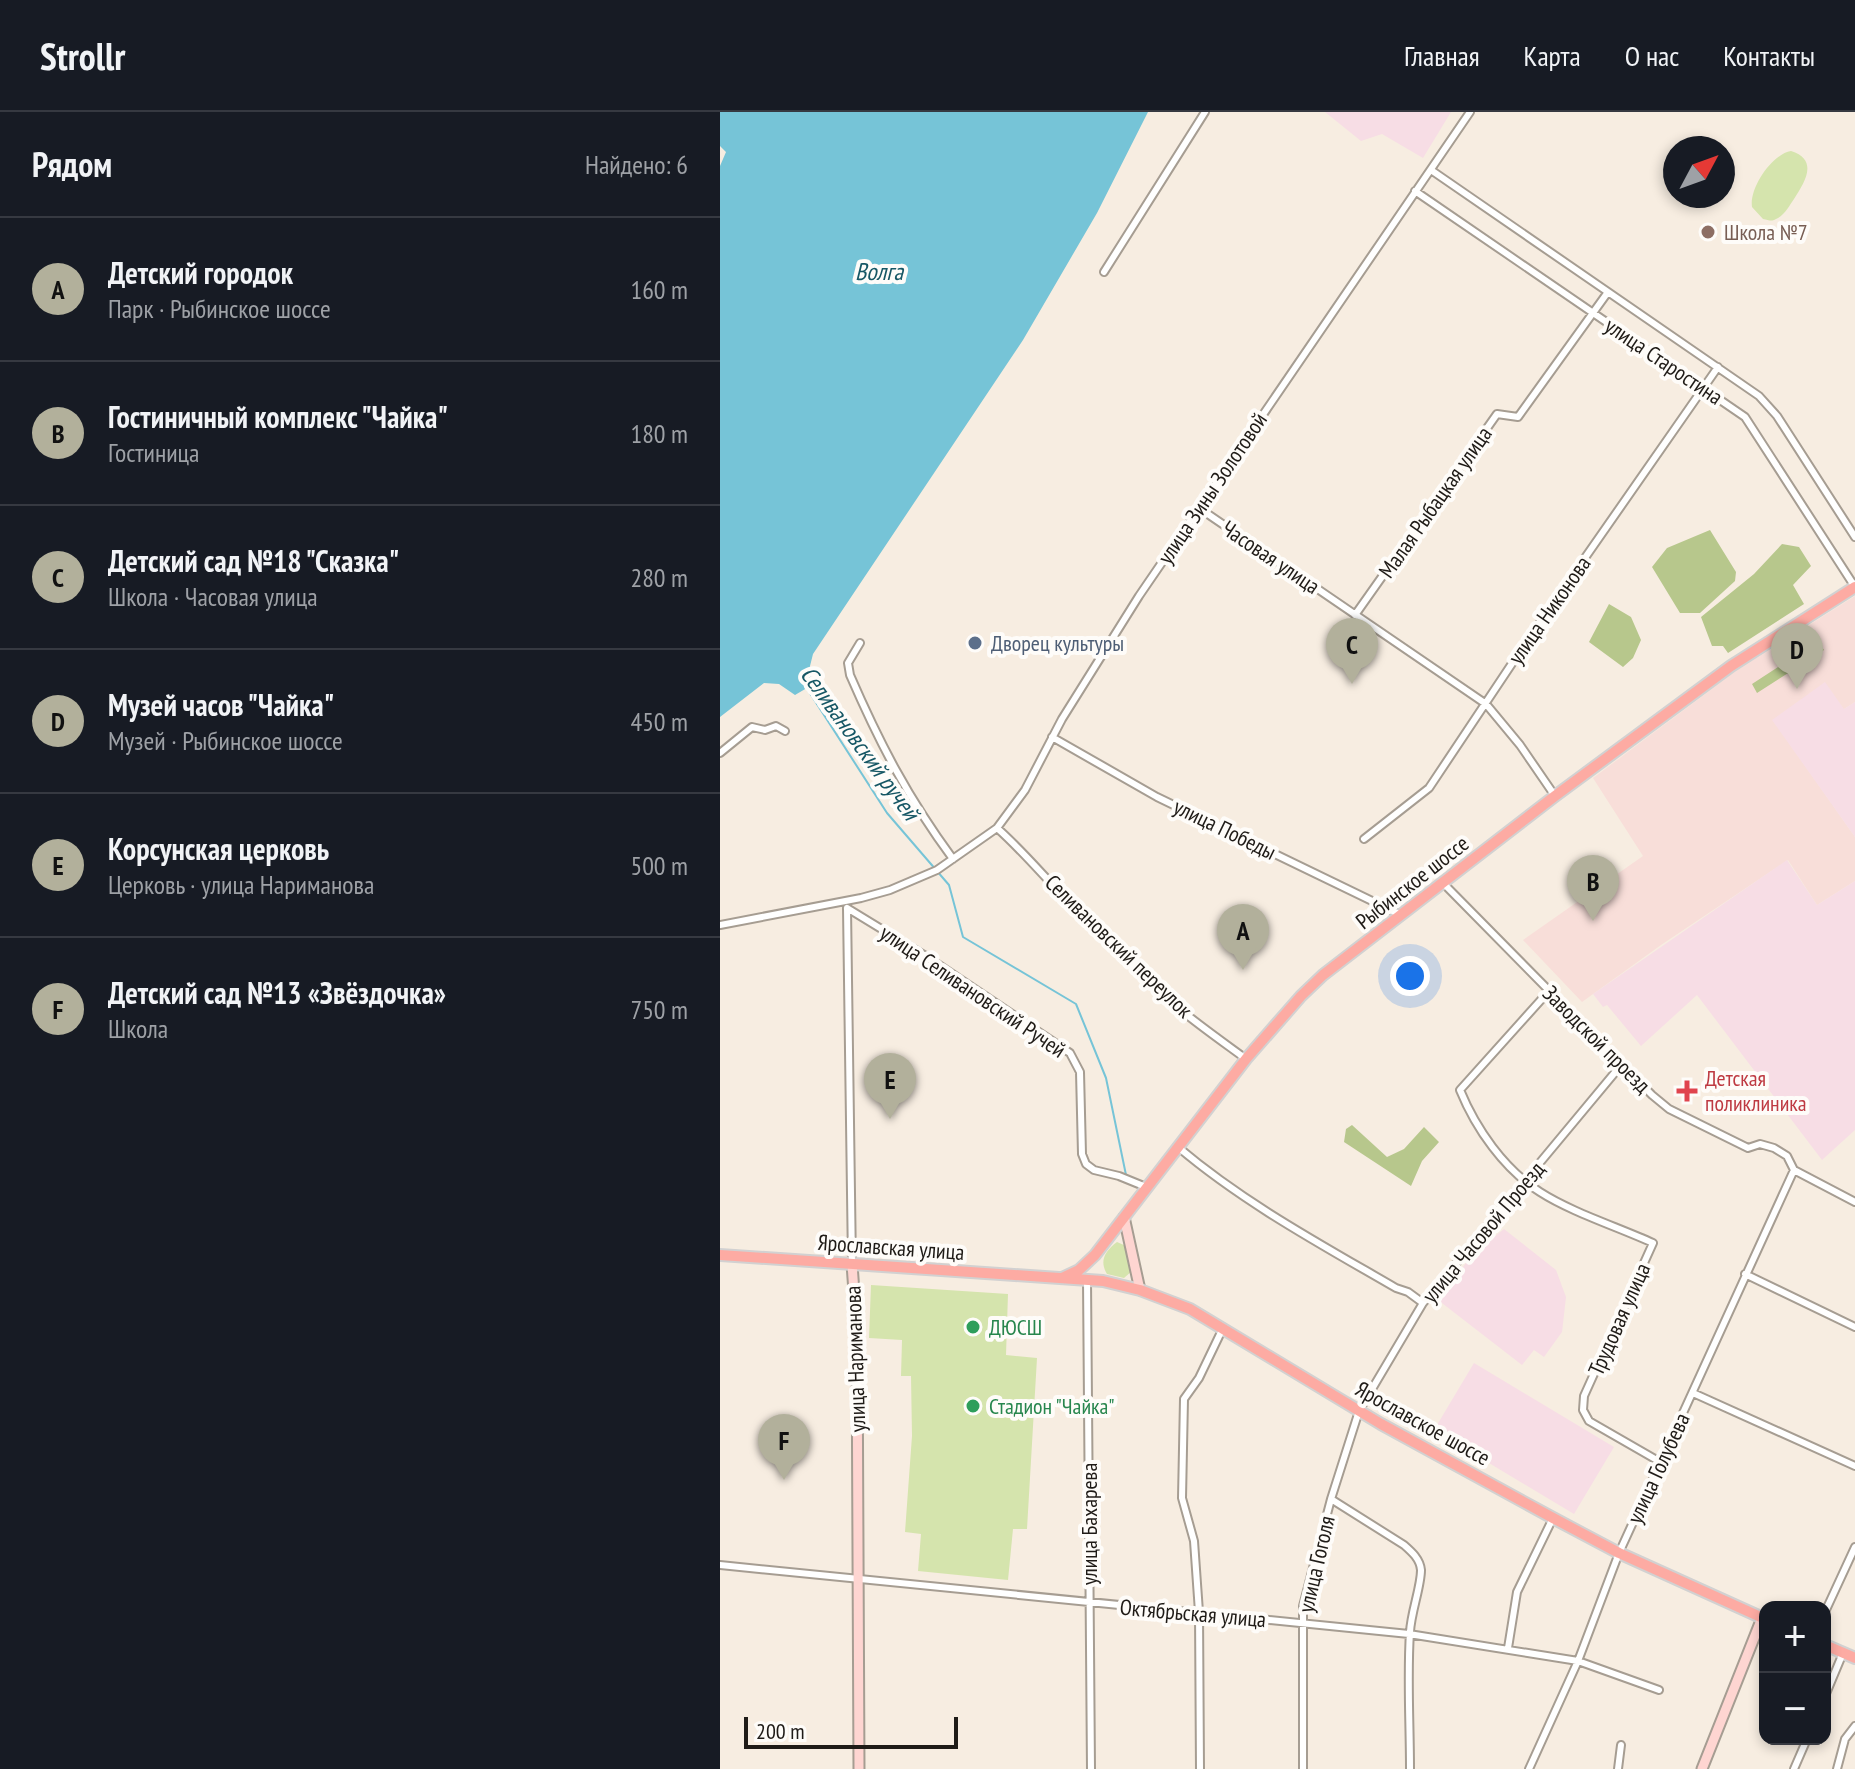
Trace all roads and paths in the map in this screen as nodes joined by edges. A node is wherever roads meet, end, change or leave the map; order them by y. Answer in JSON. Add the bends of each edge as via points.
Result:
{"nodes":[{"id":1,"x":1205,"y":112,"type":"edge"},
{"id":2,"x":1470,"y":112,"type":"edge"},
{"id":3,"x":1431,"y":170,"type":"junction"},
{"id":4,"x":1415,"y":191,"type":"junction"},
{"id":5,"x":1104,"y":272,"type":"dead end"},
{"id":6,"x":1608,"y":292,"type":"junction"},
{"id":7,"x":1593,"y":313,"type":"junction"},
{"id":8,"x":1718,"y":367,"type":"junction"},
{"id":9,"x":1703,"y":388,"type":"junction"},
{"id":10,"x":1199,"y":508,"type":"junction"},
{"id":11,"x":1855,"y":537,"type":"edge"},
{"id":12,"x":1855,"y":587,"type":"edge"},
{"id":13,"x":1355,"y":615,"type":"junction"},
{"id":14,"x":860,"y":643,"type":"dead end"},
{"id":15,"x":1486,"y":704,"type":"junction"},
{"id":16,"x":785,"y":731,"type":"dead end"},
{"id":17,"x":1052,"y":737,"type":"junction"},
{"id":18,"x":720,"y":753,"type":"edge"},
{"id":19,"x":1555,"y":796,"type":"junction"},
{"id":20,"x":997,"y":828,"type":"junction"},
{"id":21,"x":1364,"y":839,"type":"dead end"},
{"id":22,"x":953,"y":859,"type":"junction"},
{"id":23,"x":1443,"y":883,"type":"junction"},
{"id":24,"x":847,"y":905,"type":"junction"},
{"id":25,"x":1401,"y":915,"type":"junction"},
{"id":26,"x":720,"y":925,"type":"edge"},
{"id":27,"x":1549,"y":991,"type":"junction"},
{"id":28,"x":1246,"y":1059,"type":"junction"},
{"id":29,"x":1622,"y":1064,"type":"junction"},
{"id":30,"x":1178,"y":1147,"type":"junction"},
{"id":31,"x":1794,"y":1170,"type":"junction"},
{"id":32,"x":1525,"y":1181,"type":"junction"},
{"id":33,"x":1146,"y":1187,"type":"junction"},
{"id":34,"x":1855,"y":1202,"type":"edge"},
{"id":35,"x":1124,"y":1217,"type":"junction"},
{"id":36,"x":720,"y":1255,"type":"edge"},
{"id":37,"x":852,"y":1264,"type":"junction"},
{"id":38,"x":1745,"y":1274,"type":"junction"},
{"id":39,"x":1060,"y":1279,"type":"junction"},
{"id":40,"x":1087,"y":1280,"type":"junction"},
{"id":41,"x":1140,"y":1290,"type":"junction"},
{"id":42,"x":1423,"y":1303,"type":"junction"},
{"id":43,"x":1855,"y":1327,"type":"edge"},
{"id":44,"x":1223,"y":1328,"type":"junction"},
{"id":45,"x":1693,"y":1393,"type":"junction"},
{"id":46,"x":1359,"y":1411,"type":"junction"},
{"id":47,"x":1662,"y":1463,"type":"junction"},
{"id":48,"x":1855,"y":1466,"type":"edge"},
{"id":49,"x":1331,"y":1499,"type":"junction"},
{"id":50,"x":1553,"y":1518,"type":"junction"},
{"id":51,"x":1855,"y":1547,"type":"edge"},
{"id":52,"x":1619,"y":1553,"type":"junction"},
{"id":53,"x":720,"y":1565,"type":"edge"},
{"id":54,"x":859,"y":1580,"type":"junction"},
{"id":55,"x":1830,"y":1601,"type":"edge"},
{"id":56,"x":1089,"y":1603,"type":"junction"},
{"id":57,"x":1199,"y":1612,"type":"junction"},
{"id":58,"x":1759,"y":1616,"type":"edge"},
{"id":59,"x":1303,"y":1624,"type":"junction"},
{"id":60,"x":1759,"y":1630,"type":"edge"},
{"id":61,"x":1409,"y":1634,"type":"junction"},
{"id":62,"x":1508,"y":1648,"type":"junction"},
{"id":63,"x":1831,"y":1648,"type":"edge"},
{"id":64,"x":1843,"y":1653,"type":"junction"},
{"id":65,"x":1855,"y":1658,"type":"edge"},
{"id":66,"x":1578,"y":1661,"type":"junction"},
{"id":67,"x":1831,"y":1682,"type":"edge"},
{"id":68,"x":1659,"y":1690,"type":"dead end"},
{"id":69,"x":1855,"y":1726,"type":"edge"},
{"id":70,"x":1621,"y":1745,"type":"dead end"},
{"id":71,"x":1804,"y":1745,"type":"edge"},
{"id":72,"x":859,"y":1769,"type":"edge"},
{"id":73,"x":1091,"y":1769,"type":"edge"},
{"id":74,"x":1200,"y":1769,"type":"edge"},
{"id":75,"x":1303,"y":1769,"type":"edge"},
{"id":76,"x":1410,"y":1769,"type":"edge"},
{"id":77,"x":1529,"y":1769,"type":"edge"},
{"id":78,"x":1618,"y":1769,"type":"edge"},
{"id":79,"x":1702,"y":1769,"type":"edge"},
{"id":80,"x":1794,"y":1769,"type":"edge"},
{"id":81,"x":1837,"y":1769,"type":"edge"}],
"edges":[{"from":1,"to":5,"type":"street"},
{"from":2,"to":3,"type":"street","name":"улица Зины Золотовой"},
{"from":3,"to":4,"type":"street","name":"улица Зины Золотовой"},
{"from":3,"to":6,"type":"street","name":"улица Старостина"},
{"from":4,"to":7,"type":"street","name":"улица Старостина"},
{"from":4,"to":10,"type":"street","name":"улица Зины Золотовой"},
{"from":6,"to":7,"type":"street","name":"Малая Рыбацкая улица"},
{"from":6,"to":8,"type":"street","name":"улица Старостина"},
{"from":7,"to":9,"type":"street","name":"улица Старостина"},
{"from":7,"to":13,"type":"street","name":"Малая Рыбацкая улица","via":[[1518,417],[1497,414]]},
{"from":8,"to":9,"type":"street","name":"улица Никонова"},
{"from":8,"to":11,"type":"street","name":"улица Старостина","via":[[1771,408]]},
{"from":9,"to":12,"type":"street","name":"улица Старостина","via":[[1750,422]]},
{"from":9,"to":15,"type":"street","name":"улица Никонова"},
{"from":10,"to":13,"type":"street","name":"Часовая улица"},
{"from":10,"to":17,"type":"street","name":"улица Зины Золотовой"},
{"from":12,"to":19,"type":"main road","name":"Рыбинское шоссе","via":[[1731,666]]},
{"from":13,"to":15,"type":"street","name":"Часовая улица"},
{"from":14,"to":22,"type":"street","via":[[848,663],[850,675],[908,794]]},
{"from":15,"to":19,"type":"street","name":"Часовая улица"},
{"from":15,"to":21,"type":"street","name":"улица Никонова","via":[[1429,788]]},
{"from":16,"to":18,"type":"street","via":[[752,727]]},
{"from":17,"to":20,"type":"street","name":"улица Зины Золотовой","via":[[1025,790]]},
{"from":17,"to":25,"type":"street","name":"улица Победы","via":[[1157,797]]},
{"from":19,"to":23,"type":"main road","name":"Рыбинское шоссе"},
{"from":20,"to":22,"type":"street","name":"улица Зины Золотовой"},
{"from":20,"to":28,"type":"street","name":"Селивановский переулок","via":[[1136,968]]},
{"from":22,"to":24,"type":"street","name":"улица Зины Золотовой","via":[[908,883]]},
{"from":23,"to":25,"type":"main road","name":"Рыбинское шоссе"},
{"from":23,"to":27,"type":"street","name":"Заводской проезд"},
{"from":24,"to":26,"type":"street","name":"улица Зины Золотовой"},
{"from":24,"to":33,"type":"street","name":"улица Селивановский Ручей","via":[[1070,1053],[1080,1072],[1086,1164]]},
{"from":24,"to":37,"type":"street","name":"улица Нариманова"},
{"from":25,"to":28,"type":"main road","name":"Рыбинское шоссе","via":[[1301,996]]},
{"from":27,"to":29,"type":"street","name":"Заводской проезд"},
{"from":27,"to":32,"type":"street","name":"Трудовая улица","via":[[1460,1090],[1479,1130]]},
{"from":28,"to":30,"type":"main road","name":"Рыбинское шоссе"},
{"from":29,"to":31,"type":"street","name":"Заводской проезд","via":[[1669,1109],[1748,1148],[1774,1148],[1787,1156]]},
{"from":29,"to":32,"type":"street","name":"улица Часовой Проезд"},
{"from":30,"to":33,"type":"main road","name":"Рыбинское шоссе"},
{"from":30,"to":42,"type":"street","via":[[1213,1176],[1315,1241]]},
{"from":31,"to":34,"type":"street","name":"Заводской проезд"},
{"from":31,"to":38,"type":"street","name":"улица Голубева"},
{"from":32,"to":42,"type":"street","name":"улица Часовой Проезд"},
{"from":32,"to":47,"type":"street","name":"Трудовая улица","via":[[1653,1243],[1594,1370],[1583,1410],[1589,1421]]},
{"from":33,"to":35,"type":"main road","name":"Рыбинское шоссе"},
{"from":35,"to":39,"type":"main road","name":"Рыбинское шоссе","via":[[1088,1263]]},
{"from":35,"to":41,"type":"main road"},
{"from":36,"to":37,"type":"main road","name":"Ярославская улица"},
{"from":37,"to":39,"type":"main road","name":"Ярославская улица"},
{"from":37,"to":54,"type":"main road","name":"улица Нариманова"},
{"from":38,"to":43,"type":"street"},
{"from":38,"to":45,"type":"street","name":"улица Голубева"},
{"from":39,"to":40,"type":"main road","name":"Ярославское шоссе"},
{"from":40,"to":41,"type":"main road","name":"Ярославское шоссе"},
{"from":40,"to":56,"type":"street","name":"улица Бахарева"},
{"from":41,"to":44,"type":"main road","name":"Ярославское шоссе","via":[[1177,1302]]},
{"from":42,"to":46,"type":"street","name":"улица Часовой Проезд"},
{"from":44,"to":46,"type":"main road","name":"Ярославское шоссе"},
{"from":44,"to":57,"type":"street","via":[[1184,1399],[1182,1498],[1194,1541]]},
{"from":45,"to":47,"type":"street","name":"улица Голубева"},
{"from":45,"to":48,"type":"street"},
{"from":46,"to":49,"type":"street","name":"улица Гоголя"},
{"from":46,"to":50,"type":"main road","name":"Ярославское шоссе"},
{"from":47,"to":52,"type":"street","name":"улица Голубева"},
{"from":49,"to":59,"type":"street","name":"улица Гоголя"},
{"from":49,"to":61,"type":"street","via":[[1417,1558],[1421,1573]]},
{"from":50,"to":52,"type":"main road","name":"Ярославское шоссе"},
{"from":50,"to":62,"type":"street","via":[[1517,1592]]},
{"from":51,"to":55,"type":"street"},
{"from":52,"to":58,"type":"main road","name":"Ярославское шоссе"},
{"from":52,"to":66,"type":"street","name":"улица Голубева"},
{"from":53,"to":54,"type":"street","name":"Октябрьская улица"},
{"from":54,"to":56,"type":"street","name":"Октябрьская улица"},
{"from":54,"to":72,"type":"main road","name":"улица Нариманова"},
{"from":56,"to":57,"type":"street","name":"Октябрьская улица"},
{"from":56,"to":73,"type":"street","name":"улица Бахарева"},
{"from":57,"to":59,"type":"street","name":"Октябрьская улица"},
{"from":57,"to":74,"type":"street"},
{"from":59,"to":61,"type":"street","name":"Октябрьская улица"},
{"from":59,"to":75,"type":"street","name":"улица Гоголя"},
{"from":60,"to":79,"type":"main road"},
{"from":61,"to":62,"type":"street","name":"Октябрьская улица"},
{"from":61,"to":76,"type":"street"},
{"from":62,"to":66,"type":"street","name":"Октябрьская улица"},
{"from":63,"to":64,"type":"main road"},
{"from":64,"to":65,"type":"main road"},
{"from":64,"to":67,"type":"street"},
{"from":66,"to":68,"type":"street","name":"Октябрьская улица"},
{"from":66,"to":77,"type":"street","name":"улица Голубева"},
{"from":69,"to":81,"type":"street","via":[[1845,1739]]},
{"from":70,"to":78,"type":"street"},
{"from":71,"to":80,"type":"street"}]}
